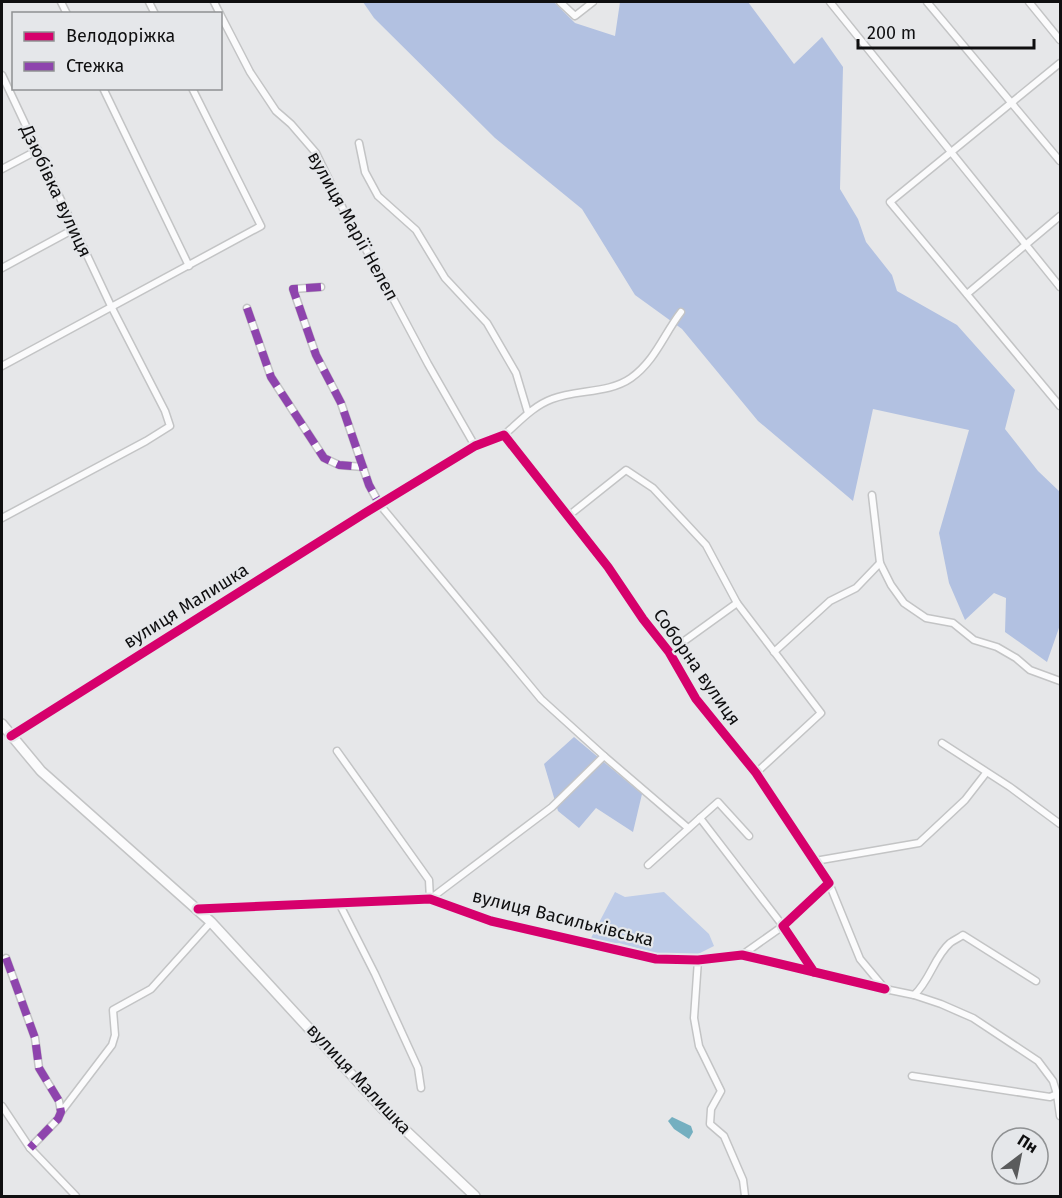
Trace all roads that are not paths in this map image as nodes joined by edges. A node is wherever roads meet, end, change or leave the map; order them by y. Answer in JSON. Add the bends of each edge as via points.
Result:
{"nodes":[{"id":1,"x":560,"y":2,"type":"edge"},
{"id":2,"x":594,"y":2,"type":"edge"},
{"id":3,"x":830,"y":2,"type":"edge"},
{"id":4,"x":927,"y":2,"type":"edge"},
{"id":5,"x":1029,"y":2,"type":"edge"},
{"id":6,"x":222,"y":18,"type":"edge"},
{"id":7,"x":1060,"y":40,"type":"edge"},
{"id":8,"x":1060,"y":63,"type":"edge"},
{"id":9,"x":2,"y":75,"type":"edge"},
{"id":10,"x":104,"y":90,"type":"edge"},
{"id":11,"x":193,"y":90,"type":"edge"},
{"id":12,"x":1011,"y":103,"type":"junction"},
{"id":13,"x":359,"y":142,"type":"dead end"},
{"id":14,"x":38,"y":150,"type":"junction"},
{"id":15,"x":951,"y":153,"type":"junction"},
{"id":16,"x":1060,"y":161,"type":"edge"},
{"id":17,"x":2,"y":169,"type":"edge"},
{"id":18,"x":1060,"y":216,"type":"edge"},
{"id":19,"x":74,"y":229,"type":"junction"},
{"id":20,"x":1026,"y":244,"type":"junction"},
{"id":21,"x":189,"y":266,"type":"junction"},
{"id":22,"x":2,"y":268,"type":"edge"},
{"id":23,"x":1060,"y":286,"type":"edge"},
{"id":24,"x":321,"y":287,"type":"dead end"},
{"id":25,"x":967,"y":294,"type":"junction"},
{"id":26,"x":111,"y":306,"type":"junction"},
{"id":27,"x":247,"y":308,"type":"dead end"},
{"id":28,"x":681,"y":312,"type":"dead end"},
{"id":29,"x":2,"y":366,"type":"edge"},
{"id":30,"x":1059,"y":402,"type":"edge"},
{"id":31,"x":528,"y":413,"type":"junction"},
{"id":32,"x":504,"y":435,"type":"junction"},
{"id":33,"x":476,"y":447,"type":"junction"},
{"id":34,"x":363,"y":467,"type":"junction"},
{"id":35,"x":872,"y":495,"type":"dead end"},
{"id":36,"x":380,"y":505,"type":"junction"},
{"id":37,"x":567,"y":517,"type":"junction"},
{"id":38,"x":2,"y":518,"type":"edge"},
{"id":39,"x":880,"y":563,"type":"junction"},
{"id":40,"x":737,"y":603,"type":"junction"},
{"id":41,"x":669,"y":652,"type":"junction"},
{"id":42,"x":774,"y":652,"type":"junction"},
{"id":43,"x":1060,"y":681,"type":"edge"},
{"id":44,"x":2,"y":724,"type":"edge"},
{"id":45,"x":11,"y":736,"type":"junction"},
{"id":46,"x":942,"y":743,"type":"dead end"},
{"id":47,"x":337,"y":751,"type":"dead end"},
{"id":48,"x":604,"y":756,"type":"junction"},
{"id":49,"x":756,"y":773,"type":"junction"},
{"id":50,"x":986,"y":773,"type":"junction"},
{"id":51,"x":700,"y":818,"type":"junction"},
{"id":52,"x":1060,"y":824,"type":"edge"},
{"id":53,"x":688,"y":828,"type":"junction"},
{"id":54,"x":749,"y":836,"type":"dead end"},
{"id":55,"x":815,"y":861,"type":"junction"},
{"id":56,"x":648,"y":865,"type":"dead end"},
{"id":57,"x":829,"y":883,"type":"junction"},
{"id":58,"x":430,"y":899,"type":"junction"},
{"id":59,"x":339,"y":903,"type":"junction"},
{"id":60,"x":198,"y":909,"type":"junction"},
{"id":61,"x":211,"y":922,"type":"junction"},
{"id":62,"x":783,"y":926,"type":"junction"},
{"id":63,"x":742,"y":955,"type":"junction"},
{"id":64,"x":6,"y":958,"type":"dead end"},
{"id":65,"x":698,"y":960,"type":"junction"},
{"id":66,"x":814,"y":972,"type":"junction"},
{"id":67,"x":1036,"y":981,"type":"dead end"},
{"id":68,"x":885,"y":989,"type":"junction"},
{"id":69,"x":914,"y":995,"type":"junction"},
{"id":70,"x":912,"y":1076,"type":"dead end"},
{"id":71,"x":422,"y":1088,"type":"dead end"},
{"id":72,"x":1059,"y":1095,"type":"edge"},
{"id":73,"x":2,"y":1106,"type":"edge"},
{"id":74,"x":61,"y":1112,"type":"junction"},
{"id":75,"x":1060,"y":1116,"type":"edge"},
{"id":76,"x":30,"y":1148,"type":"junction"},
{"id":77,"x":76,"y":1197,"type":"edge"},
{"id":78,"x":475,"y":1197,"type":"edge"},
{"id":79,"x":745,"y":1197,"type":"edge"}],
"edges":[{"from":1,"to":2,"type":"street","via":[[574,16]]},
{"from":3,"to":15,"type":"street"},
{"from":4,"to":12,"type":"street"},
{"from":5,"to":7,"type":"street"},
{"from":6,"to":33,"type":"street","name":"вулиця Марії Нелеп","via":[[276,111],[316,153],[347,217]]},
{"from":8,"to":12,"type":"street"},
{"from":9,"to":14,"type":"street","name":"Дзюбівка вулиця"},
{"from":10,"to":21,"type":"street"},
{"from":11,"to":21,"type":"street","via":[[261,226]]},
{"from":12,"to":15,"type":"street"},
{"from":12,"to":16,"type":"street"},
{"from":13,"to":31,"type":"street","name":"вулиця Марії Нелеп","via":[[365,172],[378,196],[416,230],[445,278],[487,323],[516,373]]},
{"from":14,"to":17,"type":"street"},
{"from":14,"to":19,"type":"street","name":"Дзюбівка вулиця"},
{"from":15,"to":20,"type":"street"},
{"from":15,"to":25,"type":"street","via":[[890,202]]},
{"from":18,"to":20,"type":"street"},
{"from":19,"to":22,"type":"street"},
{"from":19,"to":26,"type":"street","name":"Дзюбівка вулиця"},
{"from":20,"to":23,"type":"street"},
{"from":20,"to":25,"type":"street"},
{"from":21,"to":26,"type":"street"},
{"from":24,"to":34,"type":"street","via":[[293,289]]},
{"from":25,"to":30,"type":"street"},
{"from":26,"to":29,"type":"street"},
{"from":26,"to":38,"type":"street","name":"Дзюбівка вулиця","via":[[170,426]]},
{"from":27,"to":34,"type":"street","via":[[271,377],[324,458],[339,465]]},
{"from":28,"to":31,"type":"street","via":[[645,367],[629,380],[551,399]]},
{"from":31,"to":32,"type":"street"},
{"from":32,"to":33,"type":"street"},
{"from":32,"to":37,"type":"street","name":"Соборна вулиця"},
{"from":33,"to":36,"type":"street"},
{"from":34,"to":36,"type":"street"},
{"from":35,"to":39,"type":"street"},
{"from":36,"to":45,"type":"street","name":"вулиця Малишка"},
{"from":36,"to":48,"type":"street","via":[[541,699]]},
{"from":37,"to":40,"type":"street","via":[[626,470],[653,488],[706,545]]},
{"from":37,"to":41,"type":"street","name":"Соборна вулиця"},
{"from":39,"to":42,"type":"street","via":[[856,588],[830,601]]},
{"from":39,"to":43,"type":"street","via":[[904,603],[926,618],[952,623],[974,640],[997,647],[1030,670]]},
{"from":40,"to":41,"type":"street"},
{"from":40,"to":42,"type":"street"},
{"from":41,"to":49,"type":"street","name":"Соборна вулиця","via":[[696,699]]},
{"from":42,"to":49,"type":"street","via":[[821,713]]},
{"from":44,"to":45,"type":"main road","name":"вулиця Малишка"},
{"from":45,"to":60,"type":"main road","name":"вулиця Малишка","via":[[41,771]]},
{"from":46,"to":50,"type":"street"},
{"from":47,"to":58,"type":"street","via":[[429,880]]},
{"from":48,"to":53,"type":"street"},
{"from":48,"to":58,"type":"street","name":"вулиця Васильківська","via":[[552,807]]},
{"from":49,"to":55,"type":"street","name":"Соборна вулиця"},
{"from":50,"to":52,"type":"street"},
{"from":50,"to":55,"type":"street","via":[[965,800],[919,843]]},
{"from":51,"to":53,"type":"street"},
{"from":51,"to":54,"type":"street","via":[[718,802]]},
{"from":51,"to":62,"type":"street"},
{"from":53,"to":56,"type":"street"},
{"from":55,"to":57,"type":"street","name":"Соборна вулиця"},
{"from":57,"to":62,"type":"street"},
{"from":57,"to":68,"type":"street","name":"Соборна вулиця","via":[[860,959]]},
{"from":58,"to":59,"type":"street","name":"вулиця Васильківська"},
{"from":58,"to":65,"type":"street","name":"вулиця Васильківська","via":[[491,921],[656,959]]},
{"from":59,"to":60,"type":"street","name":"вулиця Васильківська"},
{"from":59,"to":71,"type":"street","via":[[418,1068]]},
{"from":60,"to":61,"type":"main road","name":"вулиця Малишка"},
{"from":61,"to":74,"type":"street","via":[[151,989],[112,1010],[112,1045]]},
{"from":61,"to":78,"type":"main road","name":"вулиця Малишка","via":[[384,1110]]},
{"from":62,"to":63,"type":"street"},
{"from":62,"to":66,"type":"street"},
{"from":63,"to":65,"type":"street","name":"вулиця Васильківська"},
{"from":63,"to":66,"type":"street"},
{"from":64,"to":74,"type":"street","via":[[35,1038],[39,1068],[59,1101]]},
{"from":65,"to":79,"type":"street","via":[[694,1018],[699,1046],[721,1091],[711,1109],[710,1124],[724,1136],[743,1180]]},
{"from":66,"to":68,"type":"street"},
{"from":67,"to":69,"type":"street","via":[[963,935],[949,944]]},
{"from":68,"to":69,"type":"street"},
{"from":69,"to":72,"type":"street","via":[[973,1018],[1031,1056],[1053,1081]]},
{"from":70,"to":72,"type":"street","via":[[1050,1097]]},
{"from":72,"to":75,"type":"street"},
{"from":73,"to":76,"type":"street"},
{"from":74,"to":76,"type":"street"},
{"from":76,"to":77,"type":"street"}]}
